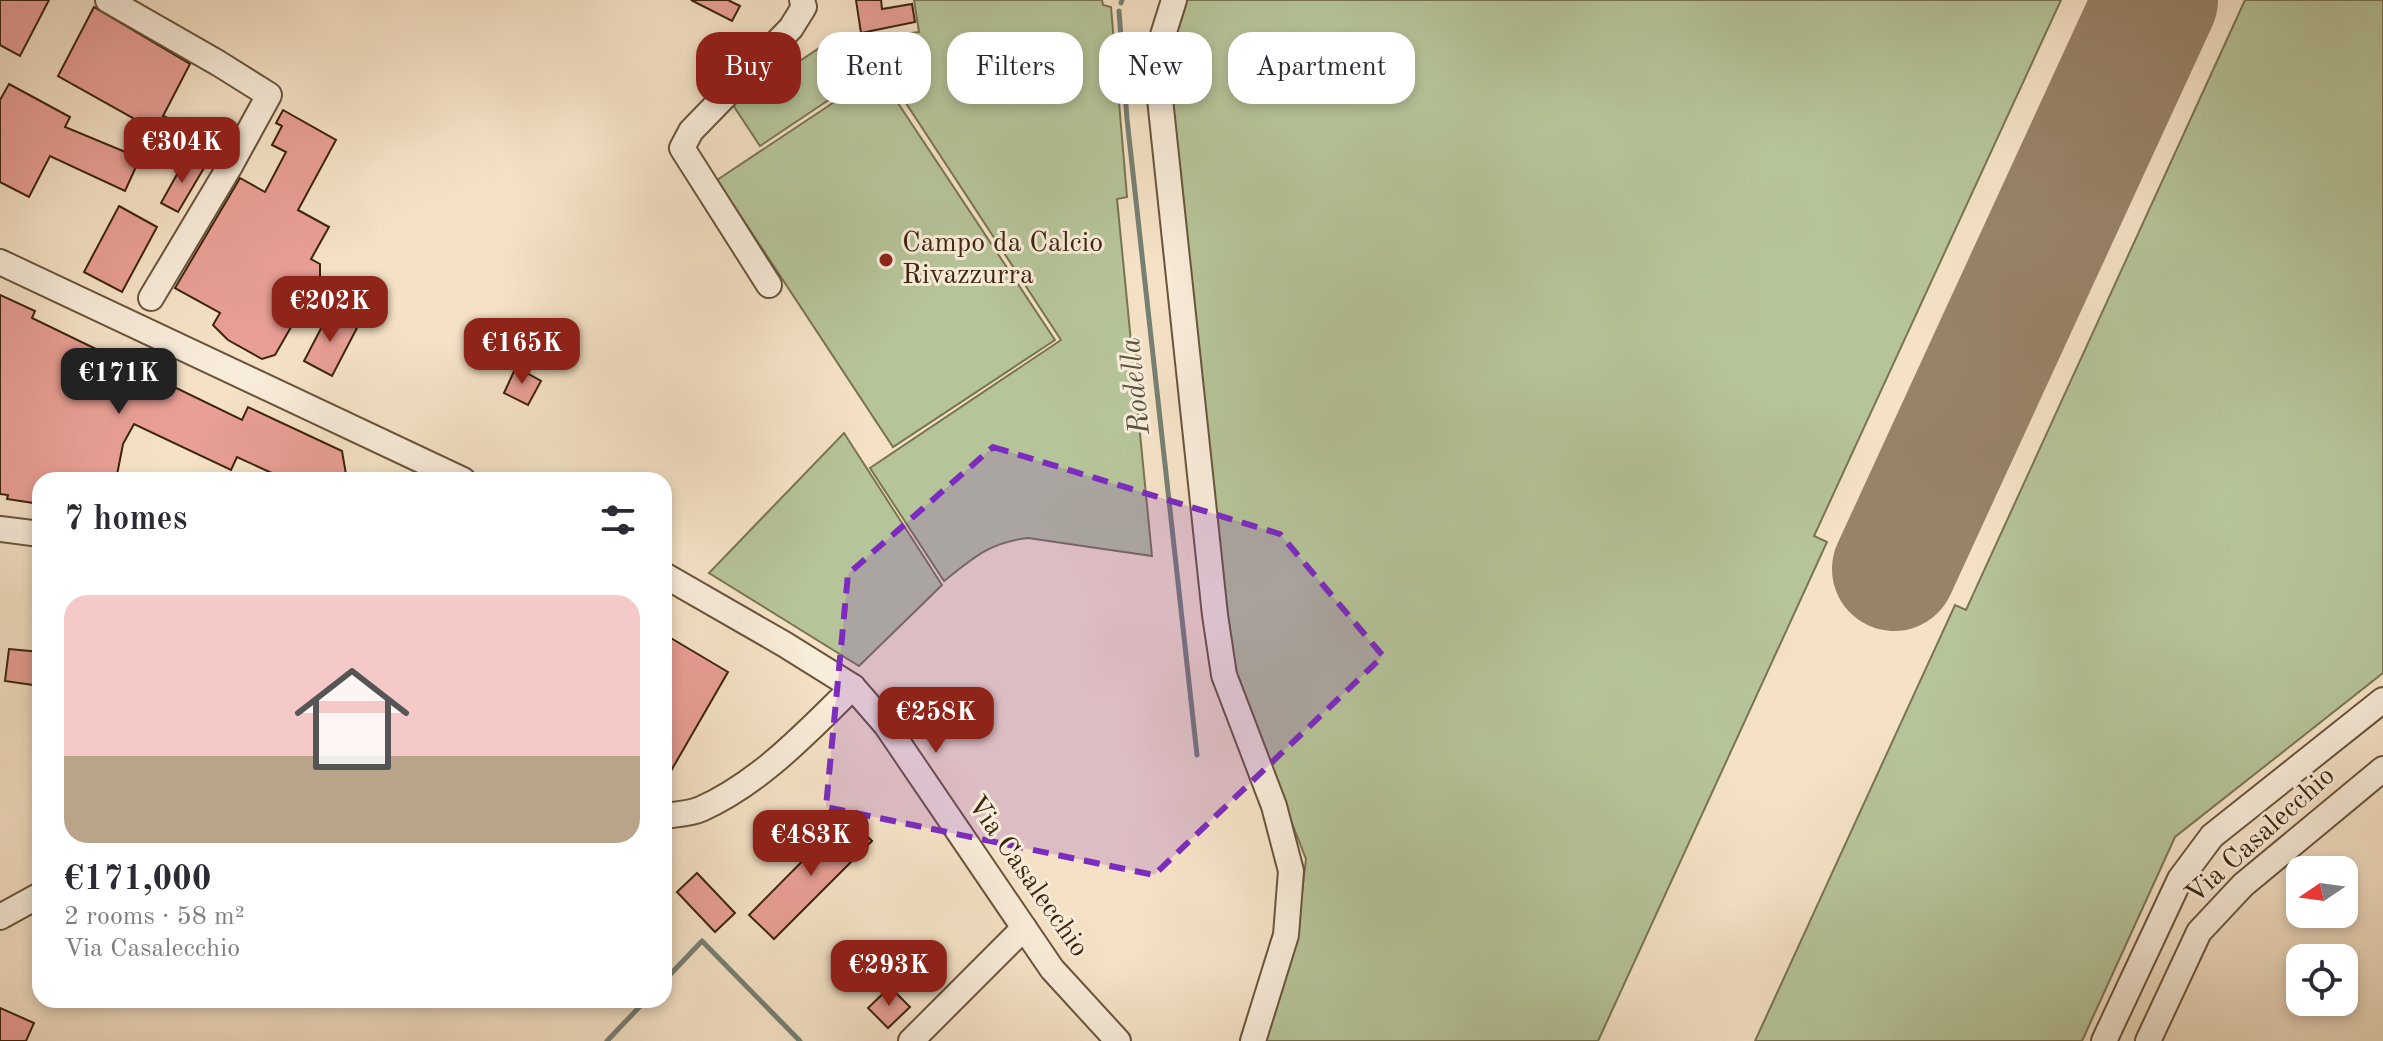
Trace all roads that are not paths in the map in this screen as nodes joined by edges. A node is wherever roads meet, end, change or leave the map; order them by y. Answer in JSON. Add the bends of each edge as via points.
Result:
{"nodes":[{"id":1,"x":108,"y":0,"type":"edge"},
{"id":2,"x":802,"y":0,"type":"edge"},
{"id":3,"x":1174,"y":0,"type":"edge"},
{"id":4,"x":0,"y":262,"type":"edge"},
{"id":5,"x":769,"y":285,"type":"dead end"},
{"id":6,"x":151,"y":298,"type":"dead end"},
{"id":7,"x":446,"y":472,"type":"edge"},
{"id":8,"x":0,"y":529,"type":"edge"},
{"id":9,"x":32,"y":533,"type":"edge"},
{"id":10,"x":672,"y":580,"type":"edge"},
{"id":11,"x":853,"y":687,"type":"junction"},
{"id":12,"x":2383,"y":700,"type":"edge"},
{"id":13,"x":2383,"y":769,"type":"edge"},
{"id":14,"x":672,"y":815,"type":"edge"},
{"id":15,"x":32,"y":899,"type":"edge"},
{"id":16,"x":0,"y":917,"type":"edge"},
{"id":17,"x":1024,"y":928,"type":"junction"},
{"id":18,"x":911,"y":1041,"type":"edge"},
{"id":19,"x":1118,"y":1041,"type":"edge"},
{"id":20,"x":1253,"y":1041,"type":"edge"},
{"id":21,"x":2104,"y":1041,"type":"edge"},
{"id":22,"x":2148,"y":1041,"type":"edge"}],
"edges":[{"from":1,"to":6,"type":"street","via":[[269,95]]},
{"from":2,"to":5,"type":"street","via":[[804,7],[791,28],[691,131],[682,148]]},
{"from":3,"to":20,"type":"street","via":[[1163,35],[1160,99],[1217,630],[1224,675],[1274,806],[1291,871],[1286,935]]},
{"from":4,"to":7,"type":"street"},
{"from":8,"to":9,"type":"street"},
{"from":10,"to":11,"type":"street","name":"Via Casalecchio"},
{"from":11,"to":14,"type":"street","via":[[783,756],[699,810]]},
{"from":11,"to":17,"type":"street","name":"Via Casalecchio","via":[[886,725]]},
{"from":12,"to":21,"type":"street","via":[[2212,836],[2180,879]]},
{"from":13,"to":22,"type":"street","name":"Via Casalecchio","via":[[2243,885],[2199,932]]},
{"from":15,"to":16,"type":"street"},
{"from":17,"to":18,"type":"street"},
{"from":17,"to":19,"type":"street","name":"Via Casalecchio","via":[[1052,969]]}]}
